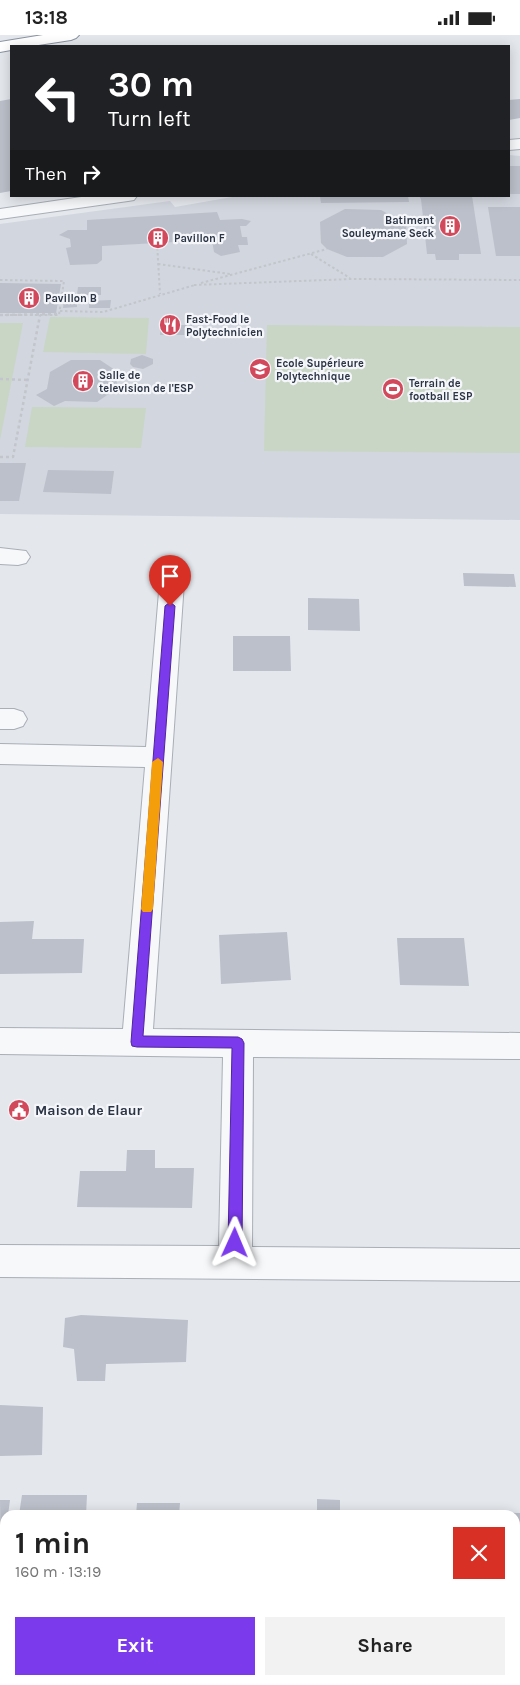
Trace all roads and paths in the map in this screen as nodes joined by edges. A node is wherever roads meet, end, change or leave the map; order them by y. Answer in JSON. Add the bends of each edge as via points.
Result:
{"nodes":[{"id":1,"x":72,"y":35,"type":"edge"},
{"id":2,"x":12,"y":45,"type":"edge"},
{"id":3,"x":120,"y":197,"type":"edge"},
{"id":4,"x":0,"y":213,"type":"edge"},
{"id":5,"x":157,"y":243,"type":"dead end"},
{"id":6,"x":327,"y":249,"type":"dead end"},
{"id":7,"x":310,"y":254,"type":"junction"},
{"id":8,"x":158,"y":264,"type":"junction"},
{"id":9,"x":233,"y":275,"type":"junction"},
{"id":10,"x":352,"y":279,"type":"junction"},
{"id":11,"x":520,"y":280,"type":"edge"},
{"id":12,"x":0,"y":281,"type":"edge"},
{"id":13,"x":194,"y":285,"type":"junction"},
{"id":14,"x":160,"y":294,"type":"junction"},
{"id":15,"x":60,"y":311,"type":"junction"},
{"id":16,"x":0,"y":315,"type":"edge"},
{"id":17,"x":40,"y":315,"type":"junction"},
{"id":18,"x":0,"y":379,"type":"edge"},
{"id":19,"x":28,"y":379,"type":"junction"},
{"id":20,"x":0,"y":457,"type":"edge"},
{"id":21,"x":173,"y":568,"type":"dead end"},
{"id":22,"x":0,"y":754,"type":"edge"},
{"id":23,"x":158,"y":757,"type":"junction"},
{"id":24,"x":0,"y":1041,"type":"edge"},
{"id":25,"x":137,"y":1042,"type":"junction"},
{"id":26,"x":238,"y":1043,"type":"junction"},
{"id":27,"x":520,"y":1046,"type":"edge"},
{"id":28,"x":0,"y":1261,"type":"edge"},
{"id":29,"x":235,"y":1263,"type":"junction"},
{"id":30,"x":520,"y":1265,"type":"edge"}],
"edges":[{"from":1,"to":2,"type":"highway"},
{"from":3,"to":4,"type":"street"},
{"from":5,"to":8,"type":"path"},
{"from":6,"to":7,"type":"path"},
{"from":7,"to":9,"type":"path"},
{"from":7,"to":10,"type":"path"},
{"from":8,"to":9,"type":"path"},
{"from":8,"to":14,"type":"path"},
{"from":9,"to":13,"type":"path"},
{"from":10,"to":11,"type":"path"},
{"from":10,"to":13,"type":"path"},
{"from":12,"to":15,"type":"path","via":[[64,281]]},
{"from":13,"to":14,"type":"path"},
{"from":14,"to":15,"type":"path","via":[[103,312]]},
{"from":15,"to":17,"type":"path","via":[[59,315]]},
{"from":16,"to":17,"type":"path"},
{"from":17,"to":19,"type":"path"},
{"from":18,"to":19,"type":"path"},
{"from":19,"to":20,"type":"path","via":[[13,457]]},
{"from":21,"to":23,"type":"street"},
{"from":22,"to":23,"type":"street"},
{"from":23,"to":25,"type":"street"},
{"from":24,"to":25,"type":"street"},
{"from":25,"to":26,"type":"street"},
{"from":26,"to":27,"type":"street"},
{"from":26,"to":29,"type":"street"},
{"from":28,"to":29,"type":"street"},
{"from":29,"to":30,"type":"street"}]}
